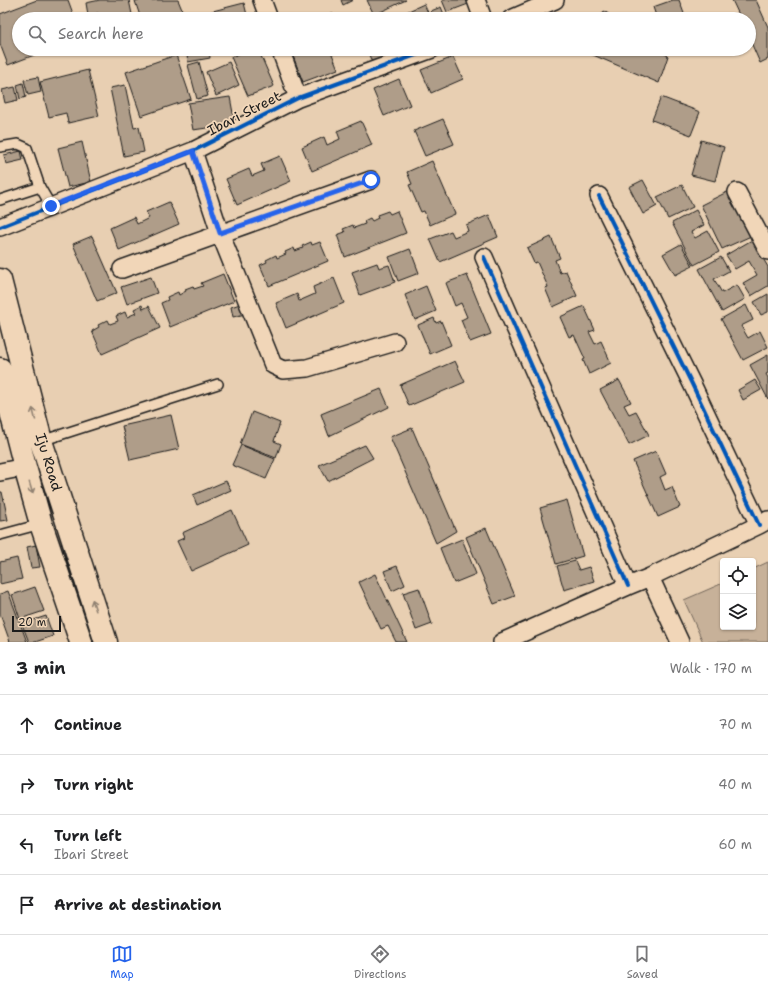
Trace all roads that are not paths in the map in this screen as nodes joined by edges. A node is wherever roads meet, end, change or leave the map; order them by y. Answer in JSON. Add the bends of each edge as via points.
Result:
{"nodes":[{"id":1,"x":262,"y":0,"type":"edge"},
{"id":2,"x":476,"y":0,"type":"edge"},
{"id":3,"x":555,"y":0,"type":"edge"},
{"id":4,"x":266,"y":12,"type":"edge"},
{"id":5,"x":481,"y":12,"type":"edge"},
{"id":6,"x":527,"y":12,"type":"edge"},
{"id":7,"x":283,"y":56,"type":"edge"},
{"id":8,"x":413,"y":56,"type":"edge"},
{"id":9,"x":298,"y":98,"type":"junction"},
{"id":10,"x":0,"y":147,"type":"edge"},
{"id":11,"x":193,"y":151,"type":"junction"},
{"id":12,"x":371,"y":180,"type":"dead end"},
{"id":13,"x":40,"y":187,"type":"junction"},
{"id":14,"x":737,"y":192,"type":"dead end"},
{"id":15,"x":599,"y":196,"type":"dead end"},
{"id":16,"x":0,"y":200,"type":"edge"},
{"id":17,"x":51,"y":206,"type":"junction"},
{"id":18,"x":0,"y":227,"type":"edge"},
{"id":19,"x":220,"y":233,"type":"junction"},
{"id":20,"x":768,"y":251,"type":"edge"},
{"id":21,"x":484,"y":257,"type":"dead end"},
{"id":22,"x":122,"y":269,"type":"dead end"},
{"id":23,"x":0,"y":280,"type":"edge"},
{"id":24,"x":395,"y":342,"type":"dead end"},
{"id":25,"x":0,"y":368,"type":"edge"},
{"id":26,"x":218,"y":384,"type":"dead end"},
{"id":27,"x":41,"y":441,"type":"junction"},
{"id":28,"x":25,"y":467,"type":"junction"},
{"id":29,"x":0,"y":472,"type":"edge"},
{"id":30,"x":763,"y":522,"type":"edge"},
{"id":31,"x":41,"y":524,"type":"junction"},
{"id":32,"x":0,"y":535,"type":"edge"},
{"id":33,"x":650,"y":577,"type":"junction"},
{"id":34,"x":628,"y":586,"type":"junction"},
{"id":35,"x":80,"y":642,"type":"edge"},
{"id":36,"x":106,"y":642,"type":"edge"},
{"id":37,"x":502,"y":642,"type":"edge"},
{"id":38,"x":680,"y":642,"type":"edge"}],
"edges":[{"from":1,"to":4,"type":"street"},
{"from":2,"to":5,"type":"street"},
{"from":3,"to":6,"type":"street"},
{"from":7,"to":9,"type":"street"},
{"from":8,"to":9,"type":"street","name":"Ibari Street"},
{"from":9,"to":11,"type":"street","name":"Ibari Street"},
{"from":10,"to":13,"type":"lane","via":[[18,144],[27,148]]},
{"from":11,"to":17,"type":"street","name":"Ibari Street"},
{"from":11,"to":19,"type":"street"},
{"from":12,"to":19,"type":"street"},
{"from":13,"to":16,"type":"lane"},
{"from":13,"to":17,"type":"lane"},
{"from":14,"to":20,"type":"street"},
{"from":15,"to":30,"type":"street"},
{"from":17,"to":18,"type":"street","name":"Ibari Street"},
{"from":19,"to":22,"type":"street"},
{"from":19,"to":24,"type":"street","via":[[273,365],[282,370],[307,368]]},
{"from":21,"to":34,"type":"street"},
{"from":27,"to":23,"type":"main road","name":"Iju Road","one_way":true},
{"from":25,"to":28,"type":"main road","name":"Iju Road"},
{"from":26,"to":27,"type":"lane"},
{"from":36,"to":27,"type":"main road","name":"Iju Road","one_way":true},
{"from":28,"to":29,"type":"street"},
{"from":28,"to":31,"type":"main road","name":"Iju Road","one_way":true},
{"from":30,"to":33,"type":"street"},
{"from":31,"to":32,"type":"lane"},
{"from":31,"to":35,"type":"main road","name":"Iju Road"},
{"from":33,"to":34,"type":"street"},
{"from":33,"to":38,"type":"street"},
{"from":34,"to":37,"type":"street"}]}
